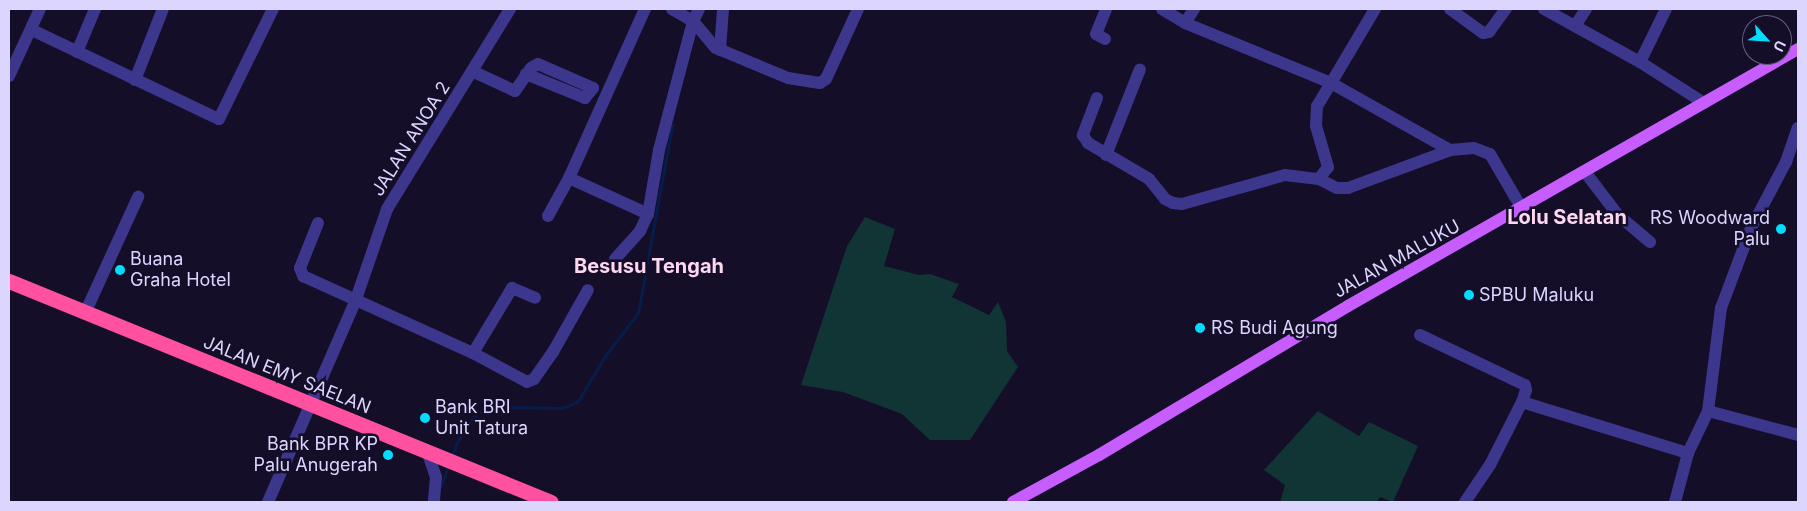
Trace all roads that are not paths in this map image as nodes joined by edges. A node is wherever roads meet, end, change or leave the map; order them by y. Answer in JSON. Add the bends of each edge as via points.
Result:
{"nodes":[{"id":1,"x":40,"y":9,"type":"edge"},
{"id":2,"x":95,"y":9,"type":"edge"},
{"id":3,"x":163,"y":9,"type":"edge"},
{"id":4,"x":273,"y":9,"type":"edge"},
{"id":5,"x":510,"y":9,"type":"edge"},
{"id":6,"x":645,"y":9,"type":"edge"},
{"id":7,"x":672,"y":9,"type":"edge"},
{"id":8,"x":699,"y":9,"type":"edge"},
{"id":9,"x":722,"y":9,"type":"edge"},
{"id":10,"x":858,"y":9,"type":"edge"},
{"id":11,"x":1106,"y":9,"type":"edge"},
{"id":12,"x":1162,"y":9,"type":"edge"},
{"id":13,"x":1194,"y":9,"type":"edge"},
{"id":14,"x":1374,"y":9,"type":"edge"},
{"id":15,"x":1450,"y":9,"type":"edge"},
{"id":16,"x":1506,"y":9,"type":"edge"},
{"id":17,"x":1544,"y":9,"type":"edge"},
{"id":18,"x":1586,"y":9,"type":"edge"},
{"id":19,"x":1666,"y":9,"type":"edge"},
{"id":20,"x":693,"y":21,"type":"junction"},
{"id":21,"x":1185,"y":23,"type":"junction"},
{"id":22,"x":1575,"y":26,"type":"junction"},
{"id":23,"x":32,"y":30,"type":"junction"},
{"id":24,"x":1105,"y":38,"type":"dead end"},
{"id":25,"x":718,"y":49,"type":"junction"},
{"id":26,"x":1798,"y":49,"type":"edge"},
{"id":27,"x":77,"y":52,"type":"junction"},
{"id":28,"x":1640,"y":62,"type":"junction"},
{"id":29,"x":1140,"y":70,"type":"dead end"},
{"id":30,"x":474,"y":72,"type":"junction"},
{"id":31,"x":526,"y":74,"type":"dead end"},
{"id":32,"x":9,"y":76,"type":"edge"},
{"id":33,"x":135,"y":80,"type":"junction"},
{"id":34,"x":1331,"y":83,"type":"junction"},
{"id":35,"x":1097,"y":98,"type":"dead end"},
{"id":36,"x":1704,"y":103,"type":"junction"},
{"id":37,"x":1798,"y":128,"type":"edge"},
{"id":38,"x":1450,"y":150,"type":"junction"},
{"id":39,"x":1106,"y":155,"type":"junction"},
{"id":40,"x":1328,"y":167,"type":"junction"},
{"id":41,"x":1585,"y":172,"type":"junction"},
{"id":42,"x":569,"y":178,"type":"junction"},
{"id":43,"x":1319,"y":179,"type":"junction"},
{"id":44,"x":1340,"y":189,"type":"junction"},
{"id":45,"x":138,"y":197,"type":"dead end"},
{"id":46,"x":1522,"y":207,"type":"junction"},
{"id":47,"x":648,"y":214,"type":"junction"},
{"id":48,"x":548,"y":216,"type":"dead end"},
{"id":49,"x":318,"y":224,"type":"dead end"},
{"id":50,"x":1650,"y":242,"type":"dead end"},
{"id":51,"x":615,"y":259,"type":"dead end"},
{"id":52,"x":10,"y":284,"type":"edge"},
{"id":53,"x":588,"y":290,"type":"dead end"},
{"id":54,"x":536,"y":298,"type":"dead end"},
{"id":55,"x":355,"y":302,"type":"junction"},
{"id":56,"x":85,"y":313,"type":"junction"},
{"id":57,"x":1420,"y":335,"type":"dead end"},
{"id":58,"x":473,"y":353,"type":"junction"},
{"id":59,"x":1522,"y":402,"type":"junction"},
{"id":60,"x":309,"y":405,"type":"junction"},
{"id":61,"x":1708,"y":411,"type":"junction"},
{"id":62,"x":1798,"y":435,"type":"edge"},
{"id":63,"x":430,"y":452,"type":"junction"},
{"id":64,"x":1688,"y":453,"type":"junction"},
{"id":65,"x":544,"y":501,"type":"edge"},
{"id":66,"x":268,"y":502,"type":"edge"},
{"id":67,"x":434,"y":502,"type":"edge"},
{"id":68,"x":1013,"y":502,"type":"edge"},
{"id":69,"x":1465,"y":502,"type":"edge"},
{"id":70,"x":1675,"y":502,"type":"edge"}],
"edges":[{"from":1,"to":23,"type":"street"},
{"from":2,"to":27,"type":"street"},
{"from":3,"to":33,"type":"street"},
{"from":4,"to":33,"type":"street","via":[[219,119]]},
{"from":5,"to":30,"type":"street","name":"JALAN ANOA 2"},
{"from":6,"to":42,"type":"street"},
{"from":7,"to":20,"type":"street"},
{"from":8,"to":20,"type":"street"},
{"from":9,"to":25,"type":"street"},
{"from":10,"to":25,"type":"street","via":[[826,79],[820,83],[788,78]]},
{"from":11,"to":24,"type":"street","via":[[1096,34]]},
{"from":12,"to":21,"type":"street"},
{"from":13,"to":21,"type":"street"},
{"from":14,"to":34,"type":"street"},
{"from":15,"to":16,"type":"street","via":[[1484,33],[1490,32]]},
{"from":17,"to":22,"type":"street"},
{"from":18,"to":22,"type":"street"},
{"from":19,"to":28,"type":"street"},
{"from":20,"to":25,"type":"street"},
{"from":20,"to":47,"type":"street","via":[[659,150]]},
{"from":21,"to":34,"type":"street"},
{"from":22,"to":28,"type":"street"},
{"from":23,"to":27,"type":"street"},
{"from":23,"to":32,"type":"street"},
{"from":26,"to":36,"type":"main road","name":"JALAN MALUKU"},
{"from":27,"to":33,"type":"street"},
{"from":28,"to":36,"type":"street"},
{"from":29,"to":39,"type":"street"},
{"from":30,"to":31,"type":"street","via":[[512,91],[520,87]]},
{"from":30,"to":55,"type":"street","name":"JALAN ANOA 2","via":[[387,209]]},
{"from":34,"to":38,"type":"street"},
{"from":34,"to":40,"type":"street","via":[[1317,106],[1316,126]]},
{"from":35,"to":39,"type":"street","via":[[1083,135]]},
{"from":36,"to":41,"type":"main road","name":"JALAN MALUKU"},
{"from":37,"to":61,"type":"street","via":[[1786,162],[1751,228],[1721,308]]},
{"from":38,"to":44,"type":"street","via":[[1370,182]]},
{"from":38,"to":46,"type":"street","via":[[1474,148],[1490,154]]},
{"from":39,"to":43,"type":"street","via":[[1149,179],[1165,199],[1173,203],[1182,204],[1285,175]]},
{"from":40,"to":43,"type":"street"},
{"from":40,"to":44,"type":"street"},
{"from":41,"to":46,"type":"main road","name":"JALAN MALUKU"},
{"from":41,"to":50,"type":"street","via":[[1618,215]]},
{"from":42,"to":47,"type":"street"},
{"from":42,"to":48,"type":"street"},
{"from":43,"to":44,"type":"street"},
{"from":45,"to":56,"type":"street"},
{"from":46,"to":68,"type":"main road","name":"JALAN MALUKU"},
{"from":47,"to":51,"type":"street","via":[[640,231]]},
{"from":49,"to":55,"type":"street","via":[[300,273]]},
{"from":52,"to":56,"type":"highway","name":"JALAN EMY SAELAN"},
{"from":53,"to":58,"type":"street","via":[[553,352],[531,382]]},
{"from":54,"to":58,"type":"street","via":[[512,288]]},
{"from":55,"to":58,"type":"street"},
{"from":55,"to":60,"type":"street","name":"JALAN ANOA 2"},
{"from":56,"to":60,"type":"highway","name":"JALAN EMY SAELAN"},
{"from":57,"to":59,"type":"street","via":[[1525,385]]},
{"from":59,"to":64,"type":"street"},
{"from":59,"to":69,"type":"street","via":[[1490,465]]},
{"from":60,"to":63,"type":"highway","name":"JALAN EMY SAELAN"},
{"from":60,"to":66,"type":"street","name":"JALAN ANOA 2"},
{"from":61,"to":62,"type":"street"},
{"from":61,"to":64,"type":"street"},
{"from":63,"to":65,"type":"highway","name":"JALAN EMY SAELAN"},
{"from":63,"to":67,"type":"street","via":[[436,477]]},
{"from":64,"to":70,"type":"street"}]}
